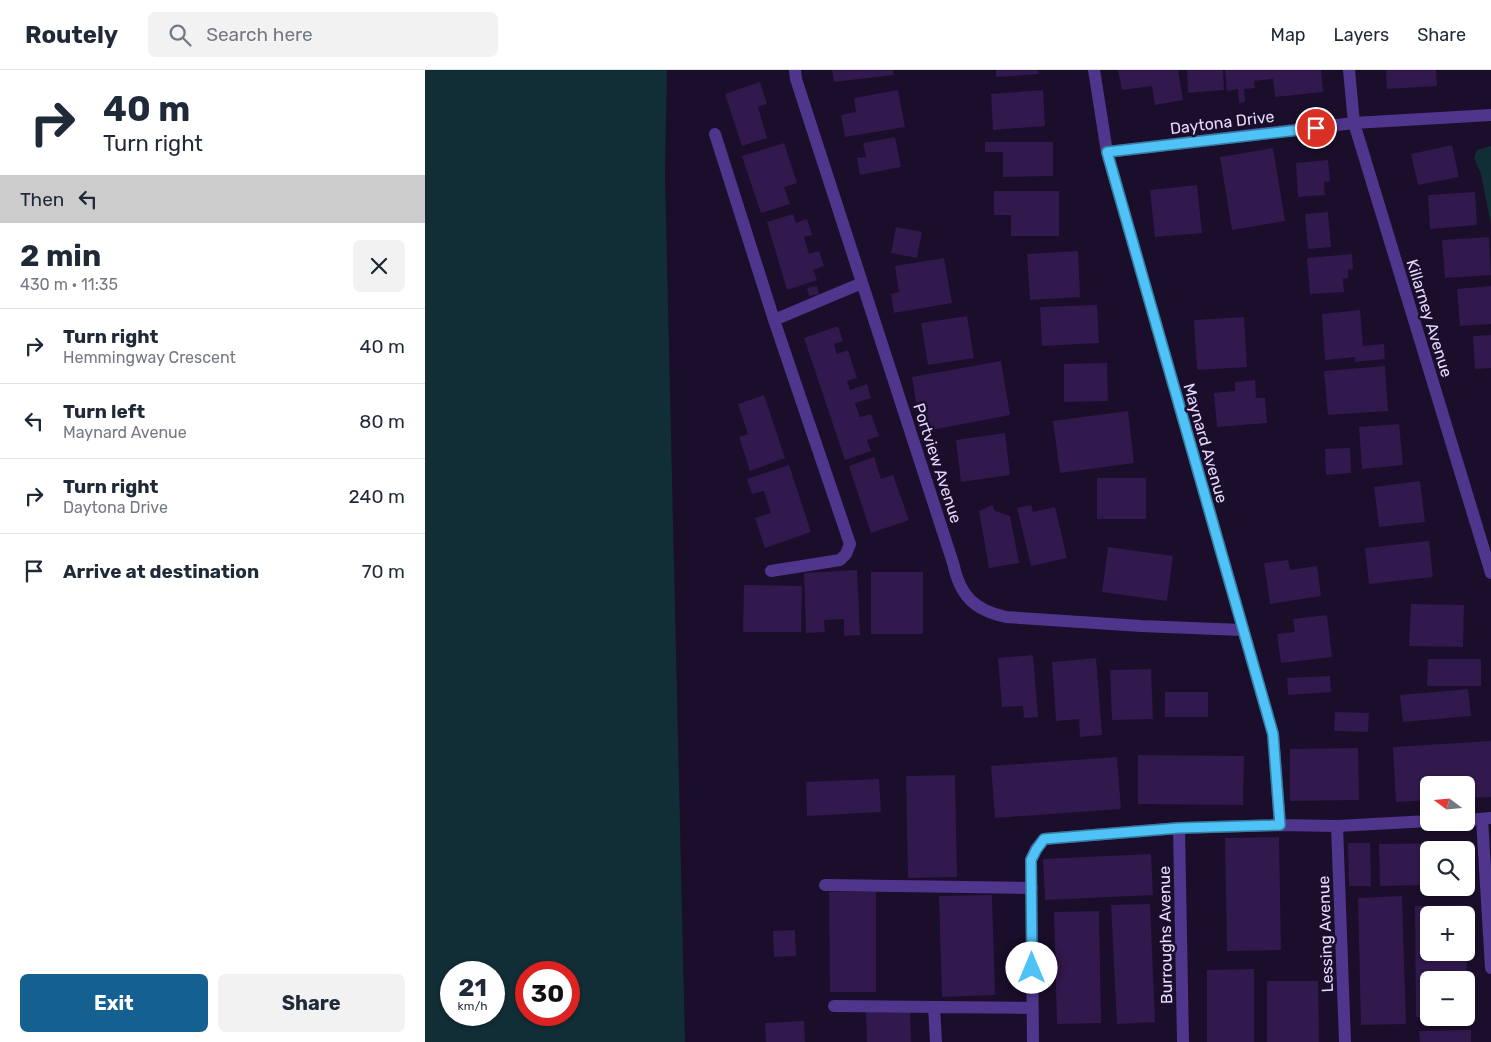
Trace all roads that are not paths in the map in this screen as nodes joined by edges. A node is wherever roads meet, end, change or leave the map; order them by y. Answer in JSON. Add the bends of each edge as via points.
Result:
{"nodes":[{"id":1,"x":795,"y":70,"type":"edge"},
{"id":2,"x":1094,"y":70,"type":"edge"},
{"id":3,"x":1349,"y":70,"type":"edge"},
{"id":4,"x":1491,"y":116,"type":"edge"},
{"id":5,"x":1354,"y":123,"type":"junction"},
{"id":6,"x":715,"y":134,"type":"dead end"},
{"id":7,"x":1107,"y":152,"type":"junction"},
{"id":8,"x":862,"y":283,"type":"junction"},
{"id":9,"x":774,"y":320,"type":"junction"},
{"id":10,"x":771,"y":571,"type":"dead end"},
{"id":11,"x":1491,"y":573,"type":"edge"},
{"id":12,"x":1243,"y":630,"type":"junction"},
{"id":13,"x":1487,"y":819,"type":"edge"},
{"id":14,"x":1420,"y":821,"type":"edge"},
{"id":15,"x":1280,"y":825,"type":"junction"},
{"id":16,"x":1337,"y":826,"type":"junction"},
{"id":17,"x":1179,"y":828,"type":"junction"},
{"id":18,"x":825,"y":885,"type":"dead end"},
{"id":19,"x":1032,"y":888,"type":"junction"},
{"id":20,"x":1491,"y":968,"type":"edge"},
{"id":21,"x":834,"y":1006,"type":"dead end"},
{"id":22,"x":934,"y":1007,"type":"junction"},
{"id":23,"x":1033,"y":1008,"type":"junction"},
{"id":24,"x":936,"y":1042,"type":"edge"},
{"id":25,"x":1033,"y":1042,"type":"edge"},
{"id":26,"x":1183,"y":1042,"type":"edge"},
{"id":27,"x":1345,"y":1042,"type":"edge"}],
"edges":[{"from":1,"to":8,"type":"street","name":"Portview Avenue"},
{"from":2,"to":7,"type":"street","name":"Maynard Avenue"},
{"from":3,"to":5,"type":"street","name":"Killarney Avenue"},
{"from":4,"to":5,"type":"street","name":"Daytona Drive"},
{"from":5,"to":7,"type":"street","name":"Daytona Drive"},
{"from":5,"to":11,"type":"street","name":"Killarney Avenue"},
{"from":6,"to":9,"type":"street"},
{"from":7,"to":12,"type":"street","name":"Maynard Avenue"},
{"from":8,"to":9,"type":"street"},
{"from":8,"to":12,"type":"street","name":"Portview Avenue","via":[[957,579],[976,605],[1007,617]]},
{"from":9,"to":10,"type":"street","via":[[850,544],[840,560]]},
{"from":12,"to":15,"type":"street","name":"Maynard Avenue","via":[[1273,734]]},
{"from":13,"to":20,"type":"street"},
{"from":14,"to":16,"type":"street"},
{"from":15,"to":16,"type":"street"},
{"from":15,"to":17,"type":"street"},
{"from":16,"to":27,"type":"street","name":"Lessing Avenue"},
{"from":17,"to":19,"type":"street","via":[[1044,839],[1031,860]]},
{"from":17,"to":26,"type":"street","name":"Burroughs Avenue"},
{"from":18,"to":19,"type":"street"},
{"from":19,"to":23,"type":"street"},
{"from":21,"to":22,"type":"street"},
{"from":22,"to":23,"type":"street"},
{"from":22,"to":24,"type":"street"},
{"from":23,"to":25,"type":"street"}]}
